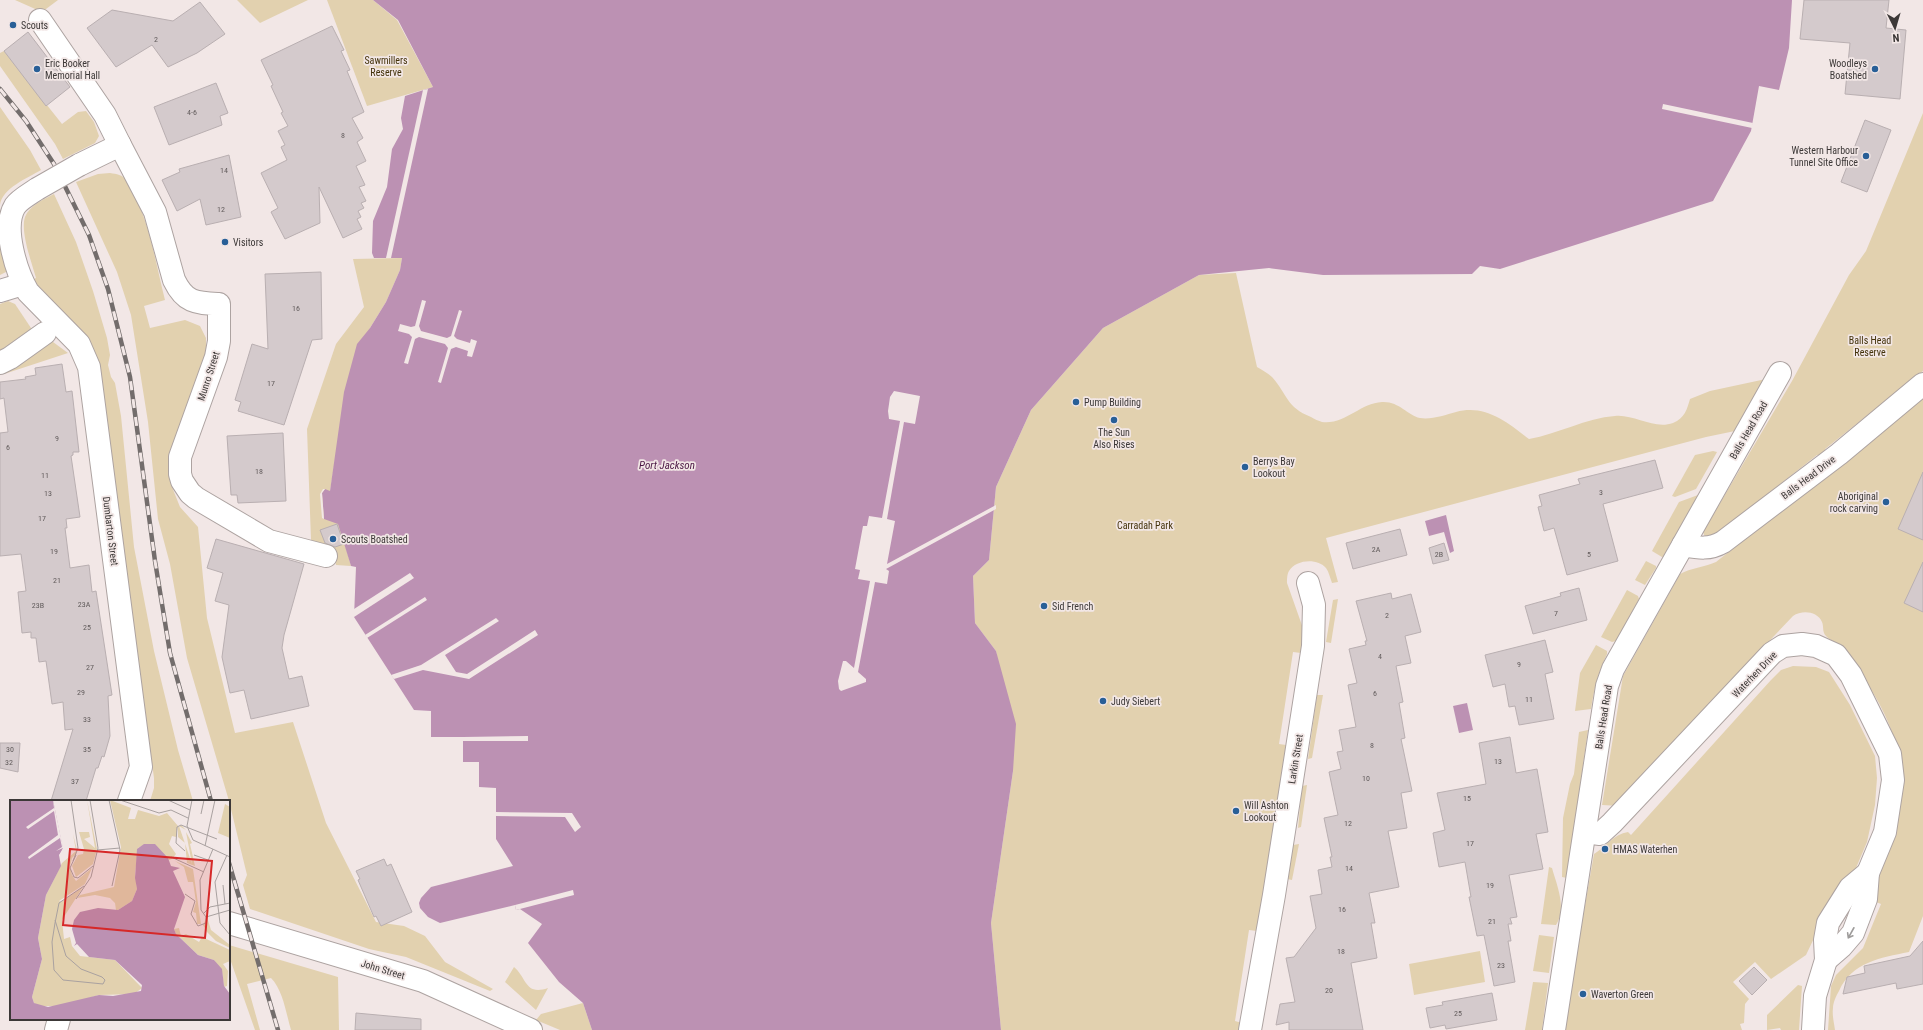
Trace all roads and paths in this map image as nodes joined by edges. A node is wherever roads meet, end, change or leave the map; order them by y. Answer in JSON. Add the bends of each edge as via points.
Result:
{"nodes":[{"id":1,"x":40,"y":20,"type":"dead end"},
{"id":2,"x":120,"y":144,"type":"junction"},
{"id":3,"x":23,"y":284,"type":"junction"},
{"id":4,"x":0,"y":291,"type":"edge"},
{"id":5,"x":45,"y":333,"type":"dead end"},
{"id":6,"x":0,"y":363,"type":"edge"},
{"id":7,"x":1780,"y":373,"type":"dead end"},
{"id":8,"x":1923,"y":384,"type":"edge"},
{"id":9,"x":1683,"y":545,"type":"junction"},
{"id":10,"x":326,"y":556,"type":"dead end"},
{"id":11,"x":1308,"y":583,"type":"dead end"},
{"id":12,"x":129,"y":800,"type":"edge"},
{"id":13,"x":1585,"y":832,"type":"junction"},
{"id":14,"x":230,"y":923,"type":"edge"},
{"id":15,"x":60,"y":1020,"type":"edge"},
{"id":16,"x":56,"y":1030,"type":"edge"},
{"id":17,"x":531,"y":1030,"type":"edge"},
{"id":18,"x":1250,"y":1030,"type":"edge"},
{"id":19,"x":1554,"y":1030,"type":"edge"},
{"id":20,"x":1813,"y":1030,"type":"edge"}],
"edges":[{"from":1,"to":2,"type":"street","name":"Munro Street","via":[[105,115]]},
{"from":2,"to":3,"type":"street","bridge":true,"via":[[79,164],[16,204],[9,223],[13,252]]},
{"from":2,"to":10,"type":"street","name":"Munro Street","via":[[155,212],[174,280],[179,289],[185,297],[194,302],[219,304],[218,349],[180,457],[182,481],[196,498],[269,541]]},
{"from":3,"to":4,"type":"street"},
{"from":3,"to":12,"type":"street","name":"Dumbarton Street","via":[[34,300],[79,344],[89,367],[141,767]]},
{"from":5,"to":6,"type":"street"},
{"from":7,"to":9,"type":"street","name":"Balls Head Road"},
{"from":8,"to":9,"type":"street","name":"Balls Head Drive","via":[[1839,454],[1723,542],[1704,549]]},
{"from":9,"to":13,"type":"street","name":"Balls Head Road","via":[[1613,669],[1607,686]]},
{"from":11,"to":18,"type":"street","name":"Larkin Street","via":[[1314,605],[1313,646]]},
{"from":13,"to":19,"type":"street","name":"Balls Head Road"},
{"from":13,"to":20,"type":"street","name":"Waterhen Drive","via":[[1600,834],[1612,823],[1772,654],[1783,646],[1816,646],[1836,655],[1851,675],[1890,754],[1893,780],[1885,832],[1868,873],[1866,899],[1853,933],[1826,960],[1816,996]]},
{"from":14,"to":17,"type":"street","name":"John Street","via":[[423,981]]},
{"from":15,"to":16,"type":"street"}]}
